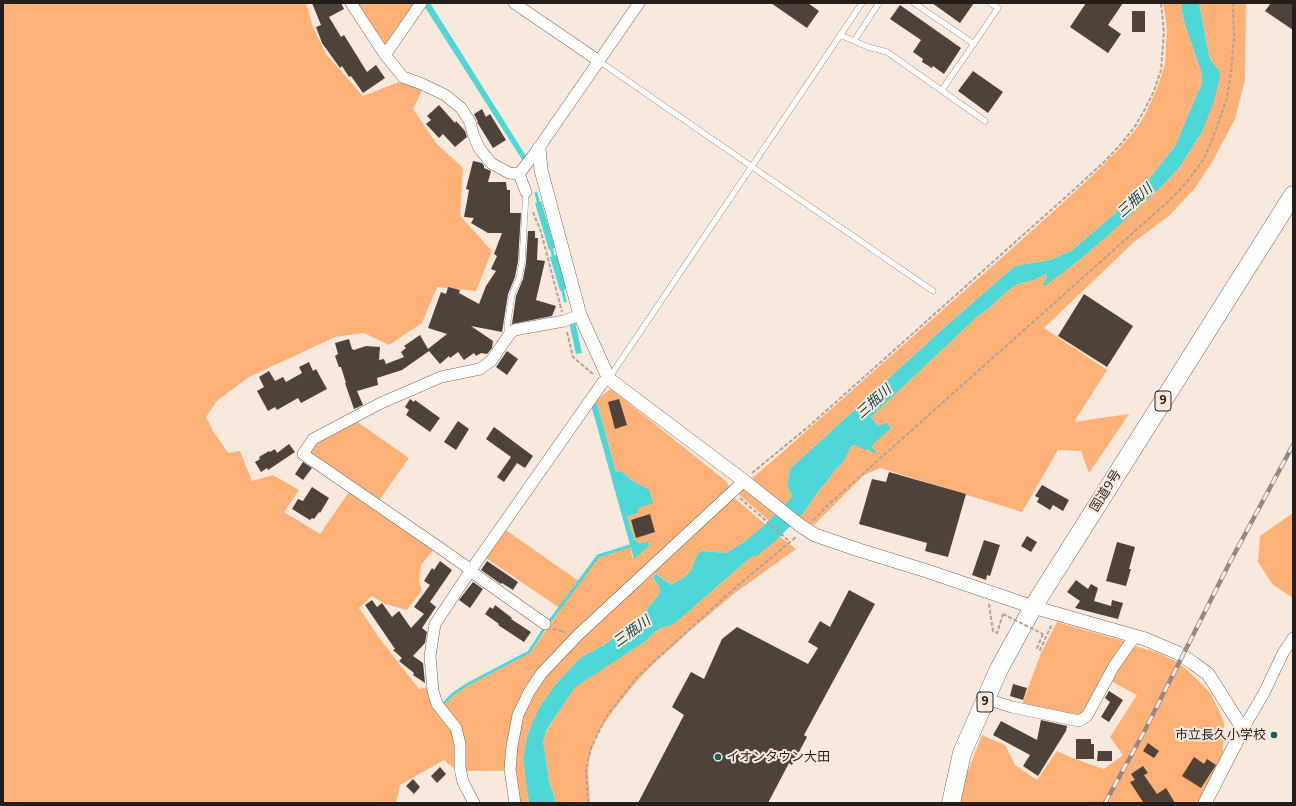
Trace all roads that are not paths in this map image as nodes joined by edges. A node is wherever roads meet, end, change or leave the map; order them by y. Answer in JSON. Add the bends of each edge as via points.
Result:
{"nodes":[{"id":1,"x":351,"y":3,"type":"edge"},
{"id":2,"x":421,"y":3,"type":"edge"},
{"id":3,"x":514,"y":3,"type":"edge"},
{"id":4,"x":639,"y":3,"type":"edge"},
{"id":5,"x":862,"y":3,"type":"edge"},
{"id":6,"x":879,"y":3,"type":"edge"},
{"id":7,"x":914,"y":3,"type":"edge"},
{"id":8,"x":990,"y":3,"type":"edge"},
{"id":9,"x":840,"y":35,"type":"junction"},
{"id":10,"x":854,"y":41,"type":"junction"},
{"id":11,"x":974,"y":44,"type":"junction"},
{"id":12,"x":385,"y":55,"type":"junction"},
{"id":13,"x":600,"y":60,"type":"junction"},
{"id":14,"x":942,"y":90,"type":"junction"},
{"id":15,"x":985,"y":121,"type":"dead end"},
{"id":16,"x":539,"y":148,"type":"junction"},
{"id":17,"x":751,"y":166,"type":"junction"},
{"id":18,"x":519,"y":174,"type":"junction"},
{"id":19,"x":526,"y":192,"type":"joint"},
{"id":20,"x":1293,"y":194,"type":"edge"},
{"id":21,"x":933,"y":291,"type":"dead end"},
{"id":22,"x":571,"y":318,"type":"junction"},
{"id":23,"x":509,"y":336,"type":"junction"},
{"id":24,"x":606,"y":380,"type":"junction"},
{"id":25,"x":744,"y":481,"type":"junction"},
{"id":26,"x":471,"y":570,"type":"junction"},
{"id":27,"x":1033,"y":607,"type":"junction"},
{"id":28,"x":545,"y":624,"type":"road end"},
{"id":29,"x":1135,"y":636,"type":"junction"},
{"id":30,"x":1293,"y":638,"type":"edge"},
{"id":31,"x":986,"y":700,"type":"junction"},
{"id":32,"x":1243,"y":729,"type":"junction"},
{"id":33,"x":474,"y":803,"type":"edge"},
{"id":34,"x":515,"y":803,"type":"edge"},
{"id":35,"x":951,"y":803,"type":"edge"},
{"id":36,"x":1205,"y":803,"type":"edge"}],
"edges":[{"from":1,"to":12,"type":"street"},
{"from":2,"to":12,"type":"street"},
{"from":3,"to":13,"type":"street"},
{"from":4,"to":13,"type":"street"},
{"from":5,"to":9,"type":"lane"},
{"from":6,"to":10,"type":"lane"},
{"from":7,"to":11,"type":"lane"},
{"from":8,"to":11,"type":"lane","via":[[998,8]]},
{"from":9,"to":10,"type":"lane"},
{"from":9,"to":17,"type":"lane"},
{"from":10,"to":14,"type":"lane","via":[[887,52]]},
{"from":11,"to":14,"type":"lane"},
{"from":12,"to":18,"type":"street","via":[[403,77],[445,95],[461,108],[470,122],[472,134],[479,148],[487,159],[500,169]]},
{"from":13,"to":16,"type":"street"},
{"from":13,"to":17,"type":"lane"},
{"from":14,"to":15,"type":"lane"},
{"from":16,"to":18,"type":"street"},
{"from":16,"to":22,"type":"street","via":[[541,170]]},
{"from":17,"to":21,"type":"lane"},
{"from":17,"to":24,"type":"lane"},
{"from":18,"to":19,"type":"street"},
{"from":19,"to":23,"type":"lane","via":[[522,262],[512,295]]},
{"from":20,"to":27,"type":"highway","name":"国道9号","number":"9"},
{"from":22,"to":23,"type":"street","via":[[514,330]]},
{"from":22,"to":24,"type":"street"},
{"from":23,"to":26,"type":"street","via":[[491,361],[480,369],[441,378],[381,403],[313,439],[303,454]]},
{"from":24,"to":25,"type":"street"},
{"from":24,"to":26,"type":"street"},
{"from":25,"to":27,"type":"street","via":[[815,535]]},
{"from":25,"to":34,"type":"street","via":[[578,635],[541,674],[518,715],[510,769]]},
{"from":26,"to":28,"type":"street"},
{"from":26,"to":33,"type":"street","via":[[435,624],[430,656],[433,692],[437,704],[456,728],[463,782]]},
{"from":27,"to":29,"type":"street"},
{"from":27,"to":31,"type":"highway","name":"国道9号","number":"9","via":[[999,669]]},
{"from":29,"to":31,"type":"street","via":[[1114,666],[1087,716],[1079,721],[1012,708]]},
{"from":29,"to":32,"type":"street","via":[[1178,653],[1208,674]]},
{"from":30,"to":32,"type":"street"},
{"from":31,"to":35,"type":"highway","name":"国道9号","number":"9","via":[[962,753]]},
{"from":32,"to":36,"type":"street"}]}
